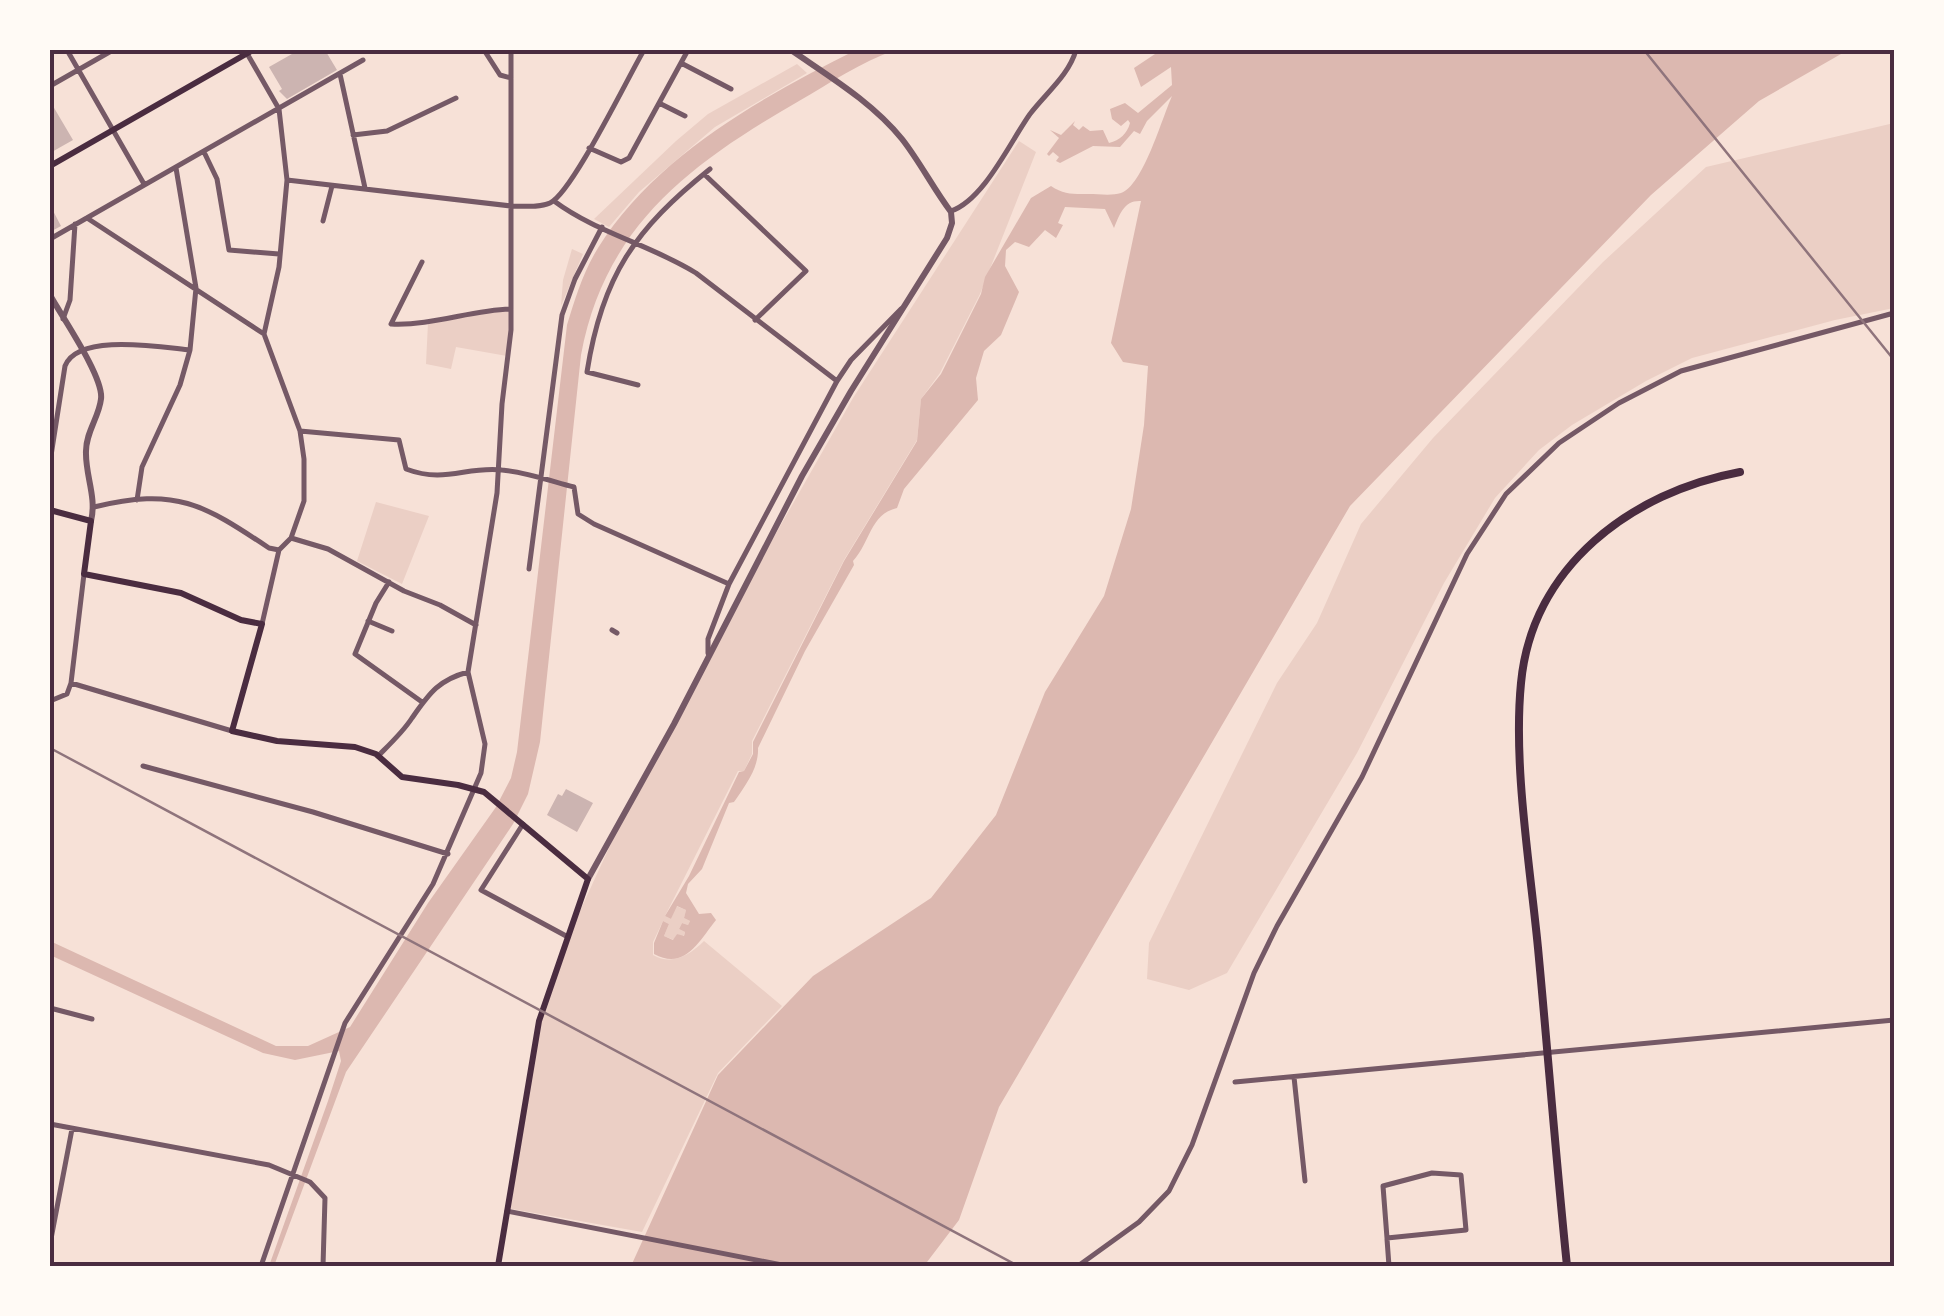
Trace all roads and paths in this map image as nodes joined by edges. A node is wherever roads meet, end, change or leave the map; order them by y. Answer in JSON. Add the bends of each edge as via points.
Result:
{"nodes":[{"id":1,"x":67,"y":50,"type":"edge"},
{"id":2,"x":113,"y":50,"type":"edge"},
{"id":3,"x":484,"y":50,"type":"edge"},
{"id":4,"x":511,"y":50,"type":"edge"},
{"id":5,"x":644,"y":50,"type":"edge"},
{"id":6,"x":688,"y":50,"type":"edge"},
{"id":7,"x":792,"y":50,"type":"edge"},
{"id":8,"x":1076,"y":50,"type":"edge"},
{"id":9,"x":248,"y":51,"type":"edge"},
{"id":10,"x":364,"y":60,"type":"dead end"},
{"id":11,"x":680,"y":63,"type":"junction"},
{"id":12,"x":77,"y":70,"type":"junction"},
{"id":13,"x":340,"y":74,"type":"junction"},
{"id":14,"x":512,"y":78,"type":"junction"},
{"id":15,"x":50,"y":86,"type":"edge"},
{"id":16,"x":730,"y":89,"type":"dead end"},
{"id":17,"x":456,"y":98,"type":"dead end"},
{"id":18,"x":660,"y":102,"type":"junction"},
{"id":19,"x":279,"y":109,"type":"junction"},
{"id":20,"x":685,"y":116,"type":"dead end"},
{"id":21,"x":113,"y":130,"type":"junction"},
{"id":22,"x":353,"y":135,"type":"junction"},
{"id":23,"x":589,"y":148,"type":"junction"},
{"id":24,"x":204,"y":152,"type":"junction"},
{"id":25,"x":50,"y":166,"type":"edge"},
{"id":26,"x":176,"y":168,"type":"junction"},
{"id":27,"x":286,"y":180,"type":"junction"},
{"id":28,"x":144,"y":184,"type":"junction"},
{"id":29,"x":332,"y":186,"type":"junction"},
{"id":30,"x":365,"y":188,"type":"junction"},
{"id":31,"x":554,"y":201,"type":"junction"},
{"id":32,"x":511,"y":206,"type":"junction"},
{"id":33,"x":951,"y":212,"type":"junction"},
{"id":34,"x":87,"y":218,"type":"junction"},
{"id":35,"x":322,"y":221,"type":"dead end"},
{"id":36,"x":75,"y":224,"type":"junction"},
{"id":37,"x":604,"y":228,"type":"junction"},
{"id":38,"x":50,"y":238,"type":"edge"},
{"id":39,"x":632,"y":244,"type":"junction"},
{"id":40,"x":279,"y":254,"type":"junction"},
{"id":41,"x":422,"y":262,"type":"dead end"},
{"id":42,"x":196,"y":288,"type":"junction"},
{"id":43,"x":50,"y":295,"type":"edge"},
{"id":44,"x":904,"y":307,"type":"junction"},
{"id":45,"x":511,"y":308,"type":"junction"},
{"id":46,"x":1894,"y":313,"type":"edge"},
{"id":47,"x":63,"y":319,"type":"junction"},
{"id":48,"x":755,"y":320,"type":"junction"},
{"id":49,"x":264,"y":334,"type":"junction"},
{"id":50,"x":80,"y":348,"type":"junction"},
{"id":51,"x":190,"y":350,"type":"junction"},
{"id":52,"x":838,"y":381,"type":"junction"},
{"id":53,"x":638,"y":385,"type":"dead end"},
{"id":54,"x":300,"y":431,"type":"junction"},
{"id":55,"x":50,"y":462,"type":"edge"},
{"id":56,"x":500,"y":470,"type":"junction"},
{"id":57,"x":1740,"y":472,"type":"dead end"},
{"id":58,"x":541,"y":478,"type":"junction"},
{"id":59,"x":137,"y":500,"type":"junction"},
{"id":60,"x":94,"y":506,"type":"junction"},
{"id":61,"x":50,"y":510,"type":"edge"},
{"id":62,"x":91,"y":520,"type":"junction"},
{"id":63,"x":291,"y":538,"type":"junction"},
{"id":64,"x":279,"y":550,"type":"junction"},
{"id":65,"x":529,"y":570,"type":"dead end"},
{"id":66,"x":84,"y":574,"type":"junction"},
{"id":67,"x":389,"y":582,"type":"junction"},
{"id":68,"x":729,"y":584,"type":"junction"},
{"id":69,"x":368,"y":621,"type":"junction"},
{"id":70,"x":262,"y":624,"type":"junction"},
{"id":71,"x":476,"y":625,"type":"junction"},
{"id":72,"x":392,"y":631,"type":"dead end"},
{"id":73,"x":708,"y":653,"type":"junction"},
{"id":74,"x":468,"y":672,"type":"junction"},
{"id":75,"x":71,"y":683,"type":"junction"},
{"id":76,"x":50,"y":701,"type":"edge"},
{"id":77,"x":422,"y":702,"type":"junction"},
{"id":78,"x":232,"y":730,"type":"junction"},
{"id":79,"x":378,"y":756,"type":"junction"},
{"id":80,"x":143,"y":766,"type":"dead end"},
{"id":81,"x":477,"y":789,"type":"junction"},
{"id":82,"x":522,"y":822,"type":"junction"},
{"id":83,"x":448,"y":854,"type":"junction"},
{"id":84,"x":588,"y":879,"type":"junction"},
{"id":85,"x":568,"y":936,"type":"junction"},
{"id":86,"x":50,"y":1008,"type":"edge"},
{"id":87,"x":92,"y":1019,"type":"dead end"},
{"id":88,"x":1894,"y":1020,"type":"edge"},
{"id":89,"x":1548,"y":1053,"type":"junction"},
{"id":90,"x":1294,"y":1077,"type":"junction"},
{"id":91,"x":1235,"y":1082,"type":"dead end"},
{"id":92,"x":50,"y":1124,"type":"edge"},
{"id":93,"x":72,"y":1128,"type":"junction"},
{"id":94,"x":294,"y":1176,"type":"junction"},
{"id":95,"x":1305,"y":1181,"type":"dead end"},
{"id":96,"x":507,"y":1211,"type":"junction"},
{"id":97,"x":1387,"y":1238,"type":"junction"},
{"id":98,"x":50,"y":1244,"type":"edge"},
{"id":99,"x":261,"y":1266,"type":"edge"},
{"id":100,"x":323,"y":1266,"type":"edge"},
{"id":101,"x":498,"y":1266,"type":"edge"},
{"id":102,"x":787,"y":1266,"type":"edge"},
{"id":103,"x":1078,"y":1266,"type":"edge"},
{"id":104,"x":1389,"y":1266,"type":"edge"},
{"id":105,"x":1567,"y":1266,"type":"edge"}],
"edges":[{"from":1,"to":12,"type":"street"},
{"from":2,"to":12,"type":"street"},
{"from":3,"to":14,"type":"street","via":[[500,75]]},
{"from":4,"to":14,"type":"street"},
{"from":5,"to":23,"type":"street"},
{"from":6,"to":11,"type":"street"},
{"from":7,"to":33,"type":"street","via":[[876,111]]},
{"from":8,"to":33,"type":"street","via":[[990,176]]},
{"from":9,"to":19,"type":"street"},
{"from":9,"to":21,"type":"main road"},
{"from":10,"to":13,"type":"street"},
{"from":11,"to":16,"type":"street"},
{"from":11,"to":18,"type":"street"},
{"from":12,"to":15,"type":"street"},
{"from":12,"to":21,"type":"street"},
{"from":13,"to":19,"type":"street"},
{"from":13,"to":22,"type":"street"},
{"from":14,"to":32,"type":"street"},
{"from":17,"to":22,"type":"street","via":[[388,131]]},
{"from":18,"to":20,"type":"street"},
{"from":18,"to":23,"type":"street","via":[[625,162]]},
{"from":19,"to":24,"type":"street"},
{"from":19,"to":27,"type":"street"},
{"from":21,"to":25,"type":"main road"},
{"from":21,"to":28,"type":"street"},
{"from":22,"to":30,"type":"street"},
{"from":23,"to":31,"type":"street"},
{"from":24,"to":26,"type":"street"},
{"from":24,"to":40,"type":"street","via":[[217,179],[229,250]]},
{"from":26,"to":28,"type":"street"},
{"from":26,"to":42,"type":"street"},
{"from":27,"to":29,"type":"street"},
{"from":27,"to":40,"type":"street"},
{"from":28,"to":34,"type":"street"},
{"from":29,"to":30,"type":"street"},
{"from":29,"to":35,"type":"street"},
{"from":30,"to":32,"type":"street"},
{"from":31,"to":32,"type":"street"},
{"from":31,"to":37,"type":"street"},
{"from":32,"to":45,"type":"street"},
{"from":33,"to":44,"type":"street","via":[[947,238]]},
{"from":34,"to":36,"type":"street"},
{"from":34,"to":42,"type":"street"},
{"from":36,"to":38,"type":"street"},
{"from":36,"to":47,"type":"street"},
{"from":37,"to":39,"type":"street"},
{"from":37,"to":58,"type":"street","via":[[562,315]]},
{"from":39,"to":48,"type":"street","via":[[672,258]]},
{"from":39,"to":48,"type":"street","via":[[707,171],[806,271]]},
{"from":39,"to":53,"type":"street","via":[[608,287],[587,372]]},
{"from":40,"to":49,"type":"street"},
{"from":41,"to":45,"type":"street","via":[[391,324]]},
{"from":42,"to":49,"type":"street"},
{"from":42,"to":51,"type":"street"},
{"from":43,"to":47,"type":"street"},
{"from":44,"to":52,"type":"street"},
{"from":44,"to":73,"type":"street","via":[[831,425]]},
{"from":45,"to":56,"type":"street"},
{"from":46,"to":103,"type":"street","via":[[1681,371],[1559,443],[1506,494],[1467,554],[1362,777],[1254,973],[1192,1145],[1168,1190],[1139,1222]]},
{"from":47,"to":50,"type":"street"},
{"from":48,"to":52,"type":"street"},
{"from":49,"to":54,"type":"street"},
{"from":50,"to":51,"type":"street"},
{"from":50,"to":55,"type":"street","via":[[65,366]]},
{"from":50,"to":60,"type":"street","via":[[102,390],[86,449]]},
{"from":51,"to":59,"type":"street","via":[[142,467]]},
{"from":52,"to":68,"type":"street"},
{"from":54,"to":56,"type":"street","via":[[398,440],[406,469],[424,476]]},
{"from":54,"to":63,"type":"street","via":[[304,502]]},
{"from":56,"to":58,"type":"street"},
{"from":56,"to":71,"type":"street"},
{"from":57,"to":89,"type":"main road","via":[[1672,490],[1615,520],[1574,561],[1534,632],[1519,713]]},
{"from":58,"to":65,"type":"street"},
{"from":58,"to":68,"type":"street","via":[[574,487],[578,514],[594,524]]},
{"from":59,"to":60,"type":"street"},
{"from":59,"to":64,"type":"street","via":[[198,504]]},
{"from":60,"to":62,"type":"street"},
{"from":61,"to":62,"type":"main road"},
{"from":62,"to":66,"type":"main road"},
{"from":63,"to":64,"type":"street"},
{"from":63,"to":67,"type":"street","via":[[328,549]]},
{"from":64,"to":70,"type":"street"},
{"from":66,"to":70,"type":"main road","via":[[182,593]]},
{"from":66,"to":75,"type":"street"},
{"from":67,"to":69,"type":"street"},
{"from":67,"to":71,"type":"street"},
{"from":68,"to":73,"type":"street"},
{"from":69,"to":72,"type":"street"},
{"from":69,"to":77,"type":"street","via":[[355,654]]},
{"from":70,"to":78,"type":"main road"},
{"from":71,"to":74,"type":"street"},
{"from":73,"to":84,"type":"street"},
{"from":74,"to":77,"type":"street","via":[[447,678]]},
{"from":74,"to":81,"type":"street","via":[[485,744]]},
{"from":75,"to":76,"type":"street","via":[[67,694]]},
{"from":75,"to":78,"type":"street"},
{"from":77,"to":79,"type":"street"},
{"from":78,"to":79,"type":"main road"},
{"from":79,"to":81,"type":"main road","via":[[402,778]]},
{"from":80,"to":83,"type":"street"},
{"from":81,"to":82,"type":"main road"},
{"from":81,"to":83,"type":"street"},
{"from":82,"to":84,"type":"main road"},
{"from":82,"to":85,"type":"street","via":[[481,890]]},
{"from":83,"to":94,"type":"street","via":[[345,1023]]},
{"from":84,"to":85,"type":"main road"},
{"from":85,"to":96,"type":"main road","via":[[539,1021]]},
{"from":86,"to":87,"type":"street"},
{"from":88,"to":89,"type":"street"},
{"from":89,"to":90,"type":"street"},
{"from":89,"to":105,"type":"main road"},
{"from":90,"to":91,"type":"street"},
{"from":90,"to":95,"type":"street"},
{"from":92,"to":93,"type":"street"},
{"from":93,"to":94,"type":"street","via":[[269,1165]]},
{"from":93,"to":98,"type":"street"},
{"from":94,"to":99,"type":"street"},
{"from":94,"to":100,"type":"street","via":[[325,1198]]},
{"from":96,"to":101,"type":"main road"},
{"from":96,"to":102,"type":"street"},
{"from":97,"to":97,"type":"street","via":[[1383,1186],[1432,1173],[1462,1176],[1466,1230]]},
{"from":97,"to":104,"type":"street"}]}
